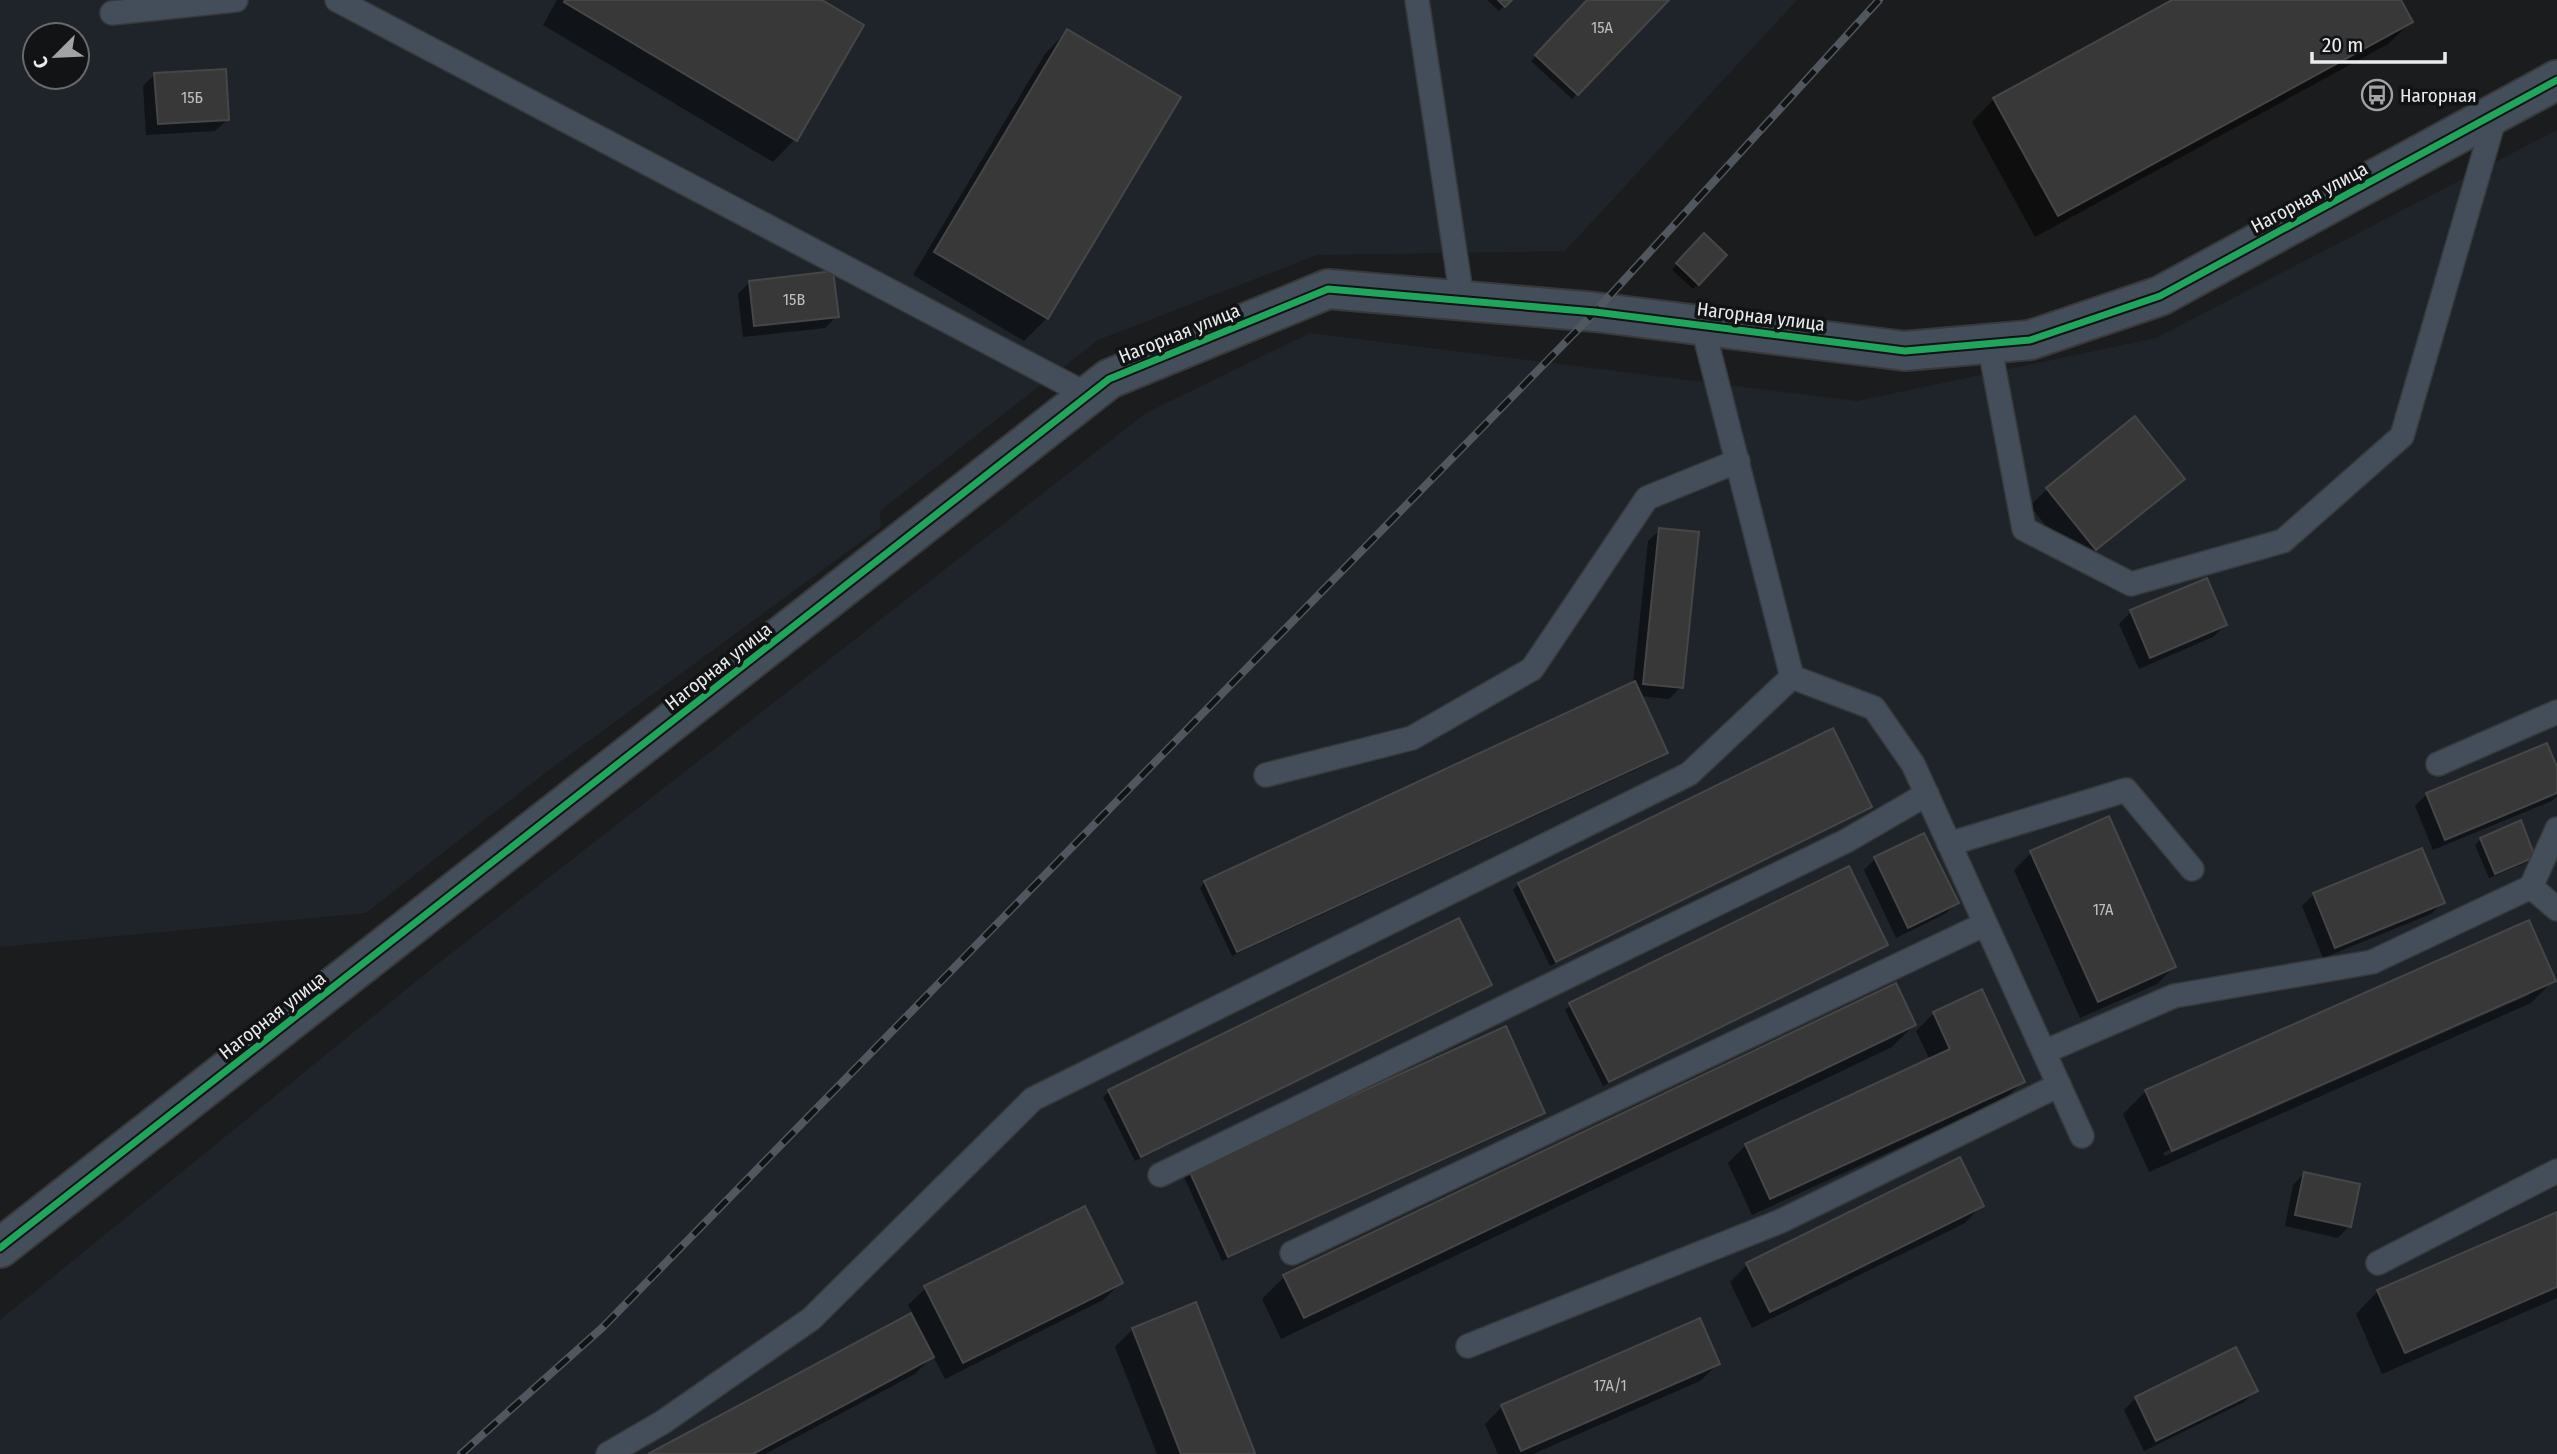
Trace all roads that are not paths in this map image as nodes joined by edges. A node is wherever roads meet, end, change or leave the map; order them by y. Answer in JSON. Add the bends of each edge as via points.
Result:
{"nodes":[{"id":1,"x":236,"y":0,"type":"edge"},
{"id":2,"x":337,"y":0,"type":"edge"},
{"id":3,"x":1417,"y":0,"type":"edge"},
{"id":4,"x":112,"y":13,"type":"dead end"},
{"id":5,"x":2557,"y":80,"type":"edge"},
{"id":6,"x":2496,"y":113,"type":"junction"},
{"id":7,"x":1462,"y":299,"type":"junction"},
{"id":8,"x":1702,"y":324,"type":"junction"},
{"id":9,"x":1989,"y":344,"type":"junction"},
{"id":10,"x":1088,"y":395,"type":"junction"},
{"id":11,"x":1738,"y":461,"type":"junction"},
{"id":12,"x":1792,"y":677,"type":"junction"},
{"id":13,"x":2557,"y":712,"type":"edge"},
{"id":14,"x":2438,"y":764,"type":"dead end"},
{"id":15,"x":1266,"y":775,"type":"dead end"},
{"id":16,"x":1927,"y":794,"type":"junction"},
{"id":17,"x":2557,"y":828,"type":"edge"},
{"id":18,"x":1949,"y":844,"type":"junction"},
{"id":19,"x":2192,"y":869,"type":"dead end"},
{"id":20,"x":2531,"y":887,"type":"junction"},
{"id":21,"x":2557,"y":909,"type":"edge"},
{"id":22,"x":1985,"y":924,"type":"junction"},
{"id":23,"x":2044,"y":1052,"type":"junction"},
{"id":24,"x":2059,"y":1085,"type":"junction"},
{"id":25,"x":2082,"y":1136,"type":"dead end"},
{"id":26,"x":2557,"y":1171,"type":"edge"},
{"id":27,"x":1160,"y":1175,"type":"dead end"},
{"id":28,"x":0,"y":1248,"type":"edge"},
{"id":29,"x":1292,"y":1253,"type":"dead end"},
{"id":30,"x":2378,"y":1263,"type":"dead end"},
{"id":31,"x":1468,"y":1346,"type":"dead end"},
{"id":32,"x":608,"y":1454,"type":"edge"}],
"edges":[{"from":1,"to":4,"type":"lane"},
{"from":2,"to":10,"type":"lane"},
{"from":3,"to":7,"type":"lane"},
{"from":5,"to":6,"type":"street","name":"Нагорная улица"},
{"from":6,"to":9,"type":"street","name":"Нагорная улица","via":[[2160,296],[2031,340]]},
{"from":6,"to":9,"type":"lane","via":[[2402,436],[2283,541],[2131,584],[2024,529]]},
{"from":7,"to":8,"type":"street","name":"Нагорная улица"},
{"from":7,"to":10,"type":"street","name":"Нагорная улица","via":[[1328,289],[1109,379]]},
{"from":8,"to":9,"type":"street","name":"Нагорная улица","via":[[1905,351]]},
{"from":8,"to":11,"type":"lane"},
{"from":10,"to":28,"type":"street","name":"Нагорная улица"},
{"from":11,"to":12,"type":"lane"},
{"from":11,"to":15,"type":"lane","via":[[1647,499],[1532,669],[1412,738]]},
{"from":12,"to":16,"type":"lane","via":[[1874,708],[1913,764]]},
{"from":12,"to":32,"type":"lane","via":[[1689,774],[1033,1099],[811,1319],[663,1422]]},
{"from":13,"to":14,"type":"lane"},
{"from":16,"to":18,"type":"lane"},
{"from":16,"to":27,"type":"lane","via":[[1846,841]]},
{"from":17,"to":20,"type":"lane"},
{"from":18,"to":19,"type":"lane","via":[[2126,790]]},
{"from":18,"to":22,"type":"lane"},
{"from":20,"to":21,"type":"lane"},
{"from":20,"to":23,"type":"lane","via":[[2372,962],[2174,996]]},
{"from":22,"to":23,"type":"lane"},
{"from":22,"to":29,"type":"lane"},
{"from":23,"to":24,"type":"lane"},
{"from":24,"to":25,"type":"lane"},
{"from":24,"to":31,"type":"lane","via":[[1781,1221]]},
{"from":26,"to":30,"type":"lane"}]}
